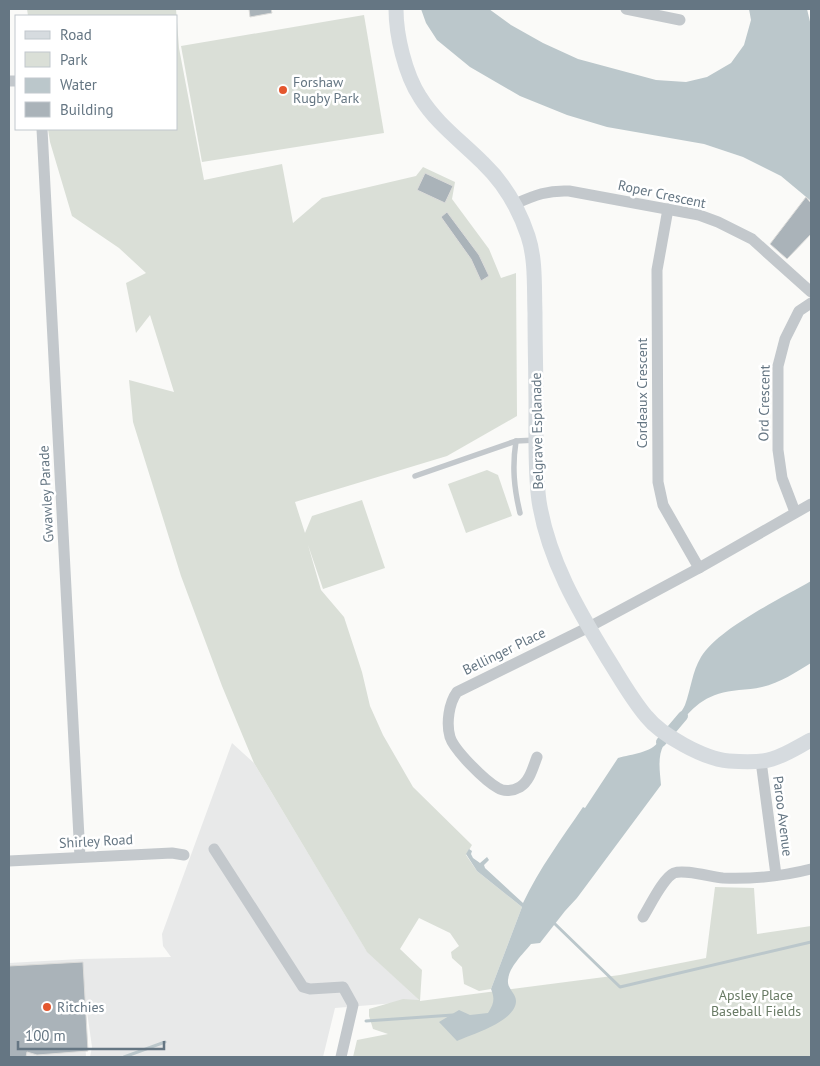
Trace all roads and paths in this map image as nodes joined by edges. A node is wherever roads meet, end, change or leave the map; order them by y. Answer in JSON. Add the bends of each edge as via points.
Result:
{"nodes":[{"id":1,"x":396,"y":9,"type":"edge"},
{"id":2,"x":626,"y":9,"type":"edge"},
{"id":3,"x":680,"y":20,"type":"dead end"},
{"id":4,"x":42,"y":130,"type":"edge"},
{"id":5,"x":515,"y":204,"type":"junction"},
{"id":6,"x":668,"y":209,"type":"junction"},
{"id":7,"x":811,"y":292,"type":"edge"},
{"id":8,"x":811,"y":303,"type":"edge"},
{"id":9,"x":536,"y":440,"type":"junction"},
{"id":10,"x":516,"y":441,"type":"junction"},
{"id":11,"x":415,"y":476,"type":"dead end"},
{"id":12,"x":811,"y":504,"type":"edge"},
{"id":13,"x":795,"y":512,"type":"junction"},
{"id":14,"x":520,"y":513,"type":"dead end"},
{"id":15,"x":699,"y":568,"type":"junction"},
{"id":16,"x":589,"y":627,"type":"junction"},
{"id":17,"x":811,"y":740,"type":"edge"},
{"id":18,"x":537,"y":757,"type":"dead end"},
{"id":19,"x":761,"y":761,"type":"junction"},
{"id":20,"x":214,"y":849,"type":"dead end"},
{"id":21,"x":184,"y":855,"type":"dead end"},
{"id":22,"x":80,"y":857,"type":"junction"},
{"id":23,"x":9,"y":861,"type":"edge"},
{"id":24,"x":811,"y":869,"type":"edge"},
{"id":25,"x":776,"y":875,"type":"junction"},
{"id":26,"x":643,"y":917,"type":"dead end"},
{"id":27,"x":341,"y":1057,"type":"edge"}],
"edges":[{"from":1,"to":5,"type":"street","name":"Belgrave Esplanade","via":[[406,65],[419,96],[449,133],[484,164]]},
{"from":2,"to":3,"type":"street"},
{"from":4,"to":22,"type":"street","name":"Gwawley Parade"},
{"from":5,"to":6,"type":"street","name":"Roper Crescent","via":[[550,191],[569,191]]},
{"from":5,"to":9,"type":"street","name":"Belgrave Esplanade","via":[[530,240],[532,260]]},
{"from":6,"to":7,"type":"street","name":"Roper Crescent","via":[[708,218],[744,235]]},
{"from":6,"to":15,"type":"street","name":"Cordeaux Crescent","via":[[657,270],[658,482],[663,505]]},
{"from":8,"to":13,"type":"street","name":"Ord Crescent","via":[[799,310],[785,339],[778,366],[778,450],[782,478]]},
{"from":9,"to":10,"type":"lane"},
{"from":9,"to":16,"type":"street","name":"Belgrave Esplanade","via":[[539,500],[550,549]]},
{"from":10,"to":11,"type":"lane"},
{"from":10,"to":14,"type":"lane","via":[[514,487]]},
{"from":12,"to":13,"type":"street"},
{"from":13,"to":15,"type":"street"},
{"from":15,"to":16,"type":"street"},
{"from":16,"to":18,"type":"street","name":"Bellinger Place","via":[[462,688],[451,704],[449,730],[453,744],[498,788],[515,789],[525,783]]},
{"from":16,"to":19,"type":"street","name":"Belgrave Esplanade","via":[[647,718],[699,754],[727,761]]},
{"from":17,"to":19,"type":"street","name":"Belgrave Esplanade","via":[[773,759]]},
{"from":19,"to":25,"type":"street","name":"Paroo Avenue"},
{"from":20,"to":27,"type":"street","via":[[303,987],[343,987],[352,1005]]},
{"from":21,"to":22,"type":"street","name":"Shirley Road"},
{"from":22,"to":23,"type":"street","name":"Shirley Road"},
{"from":24,"to":25,"type":"street"},
{"from":25,"to":26,"type":"street","via":[[724,878],[678,872],[668,878]]}]}
